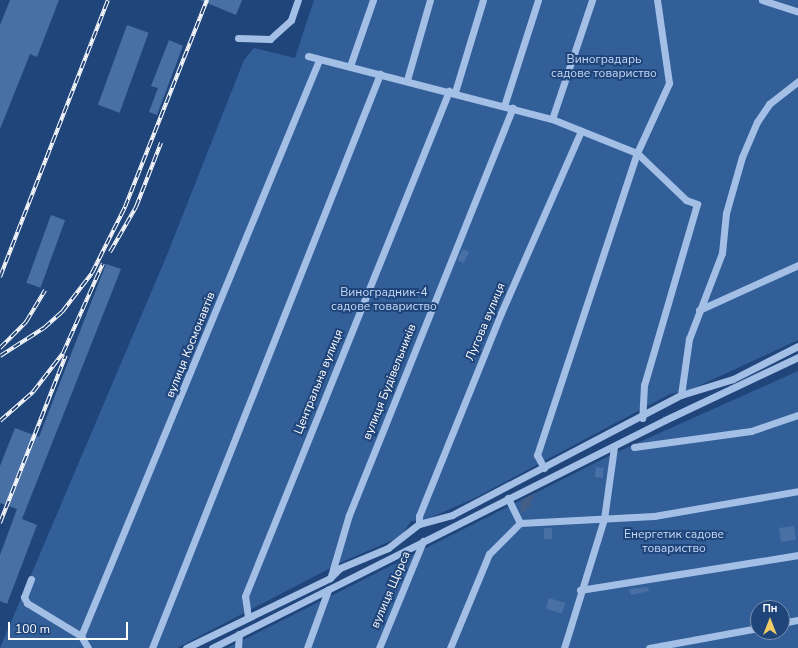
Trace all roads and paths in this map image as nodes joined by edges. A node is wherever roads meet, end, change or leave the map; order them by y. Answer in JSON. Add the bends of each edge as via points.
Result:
{"nodes":[{"id":1,"x":298,"y":0,"type":"edge"},
{"id":2,"x":373,"y":0,"type":"edge"},
{"id":3,"x":430,"y":0,"type":"edge"},
{"id":4,"x":483,"y":0,"type":"edge"},
{"id":5,"x":538,"y":0,"type":"edge"},
{"id":6,"x":592,"y":0,"type":"edge"},
{"id":7,"x":657,"y":0,"type":"edge"},
{"id":8,"x":762,"y":0,"type":"edge"},
{"id":9,"x":798,"y":12,"type":"edge"},
{"id":10,"x":238,"y":38,"type":"dead end"},
{"id":11,"x":308,"y":56,"type":"dead end"},
{"id":12,"x":319,"y":60,"type":"junction"},
{"id":13,"x":350,"y":66,"type":"junction"},
{"id":14,"x":380,"y":74,"type":"junction"},
{"id":15,"x":407,"y":80,"type":"junction"},
{"id":16,"x":798,"y":81,"type":"edge"},
{"id":17,"x":452,"y":92,"type":"junction"},
{"id":18,"x":504,"y":106,"type":"junction"},
{"id":19,"x":513,"y":108,"type":"junction"},
{"id":20,"x":552,"y":119,"type":"junction"},
{"id":21,"x":581,"y":131,"type":"junction"},
{"id":22,"x":636,"y":153,"type":"junction"},
{"id":23,"x":798,"y":265,"type":"edge"},
{"id":24,"x":699,"y":310,"type":"junction"},
{"id":25,"x":798,"y":346,"type":"edge"},
{"id":26,"x":798,"y":357,"type":"edge"},
{"id":27,"x":680,"y":396,"type":"junction"},
{"id":28,"x":798,"y":415,"type":"edge"},
{"id":29,"x":642,"y":418,"type":"junction"},
{"id":30,"x":614,"y":447,"type":"junction"},
{"id":31,"x":634,"y":447,"type":"dead end"},
{"id":32,"x":544,"y":468,"type":"junction"},
{"id":33,"x":798,"y":491,"type":"edge"},
{"id":34,"x":508,"y":498,"type":"junction"},
{"id":35,"x":604,"y":519,"type":"junction"},
{"id":36,"x":520,"y":523,"type":"junction"},
{"id":37,"x":419,"y":524,"type":"junction"},
{"id":38,"x":423,"y":541,"type":"junction"},
{"id":39,"x":798,"y":555,"type":"edge"},
{"id":40,"x":330,"y":578,"type":"junction"},
{"id":41,"x":31,"y":579,"type":"dead end"},
{"id":42,"x":328,"y":590,"type":"junction"},
{"id":43,"x":580,"y":590,"type":"junction"},
{"id":44,"x":248,"y":617,"type":"junction"},
{"id":45,"x":750,"y":629,"type":"edge"},
{"id":46,"x":239,"y":634,"type":"junction"},
{"id":47,"x":81,"y":636,"type":"junction"},
{"id":48,"x":88,"y":648,"type":"edge"},
{"id":49,"x":152,"y":648,"type":"edge"},
{"id":50,"x":186,"y":648,"type":"edge"},
{"id":51,"x":212,"y":648,"type":"edge"},
{"id":52,"x":238,"y":648,"type":"edge"},
{"id":53,"x":307,"y":648,"type":"edge"},
{"id":54,"x":379,"y":648,"type":"edge"},
{"id":55,"x":450,"y":648,"type":"edge"},
{"id":56,"x":564,"y":648,"type":"edge"},
{"id":57,"x":648,"y":648,"type":"edge"}],
"edges":[{"from":1,"to":10,"type":"lane","via":[[291,20],[270,39]]},
{"from":2,"to":13,"type":"lane"},
{"from":3,"to":15,"type":"lane"},
{"from":4,"to":17,"type":"lane","name":"Центральна вулиця"},
{"from":5,"to":18,"type":"lane"},
{"from":6,"to":20,"type":"lane"},
{"from":7,"to":22,"type":"lane","via":[[668,83]]},
{"from":8,"to":9,"type":"lane"},
{"from":11,"to":12,"type":"lane"},
{"from":12,"to":13,"type":"lane"},
{"from":12,"to":47,"type":"lane","name":"вулиця Космонавтів"},
{"from":13,"to":14,"type":"lane"},
{"from":14,"to":15,"type":"lane"},
{"from":14,"to":49,"type":"lane"},
{"from":15,"to":17,"type":"lane"},
{"from":16,"to":24,"type":"lane","via":[[769,104],[757,122],[742,157],[726,213],[722,253]]},
{"from":17,"to":18,"type":"lane"},
{"from":17,"to":44,"type":"lane","name":"Центральна вулиця","via":[[245,596]]},
{"from":18,"to":19,"type":"lane"},
{"from":19,"to":20,"type":"lane"},
{"from":19,"to":40,"type":"lane","name":"вулиця Будівельників","via":[[349,515]]},
{"from":20,"to":21,"type":"lane"},
{"from":21,"to":22,"type":"lane"},
{"from":21,"to":37,"type":"lane","name":"Лугова вулиця","via":[[501,313],[419,516]]},
{"from":22,"to":29,"type":"lane","via":[[686,200],[698,204],[644,384]]},
{"from":22,"to":32,"type":"lane","via":[[537,455]]},
{"from":23,"to":24,"type":"lane"},
{"from":24,"to":27,"type":"lane","via":[[685,354]]},
{"from":25,"to":27,"type":"lane","via":[[734,379]]},
{"from":26,"to":30,"type":"lane"},
{"from":27,"to":29,"type":"lane"},
{"from":28,"to":31,"type":"lane","via":[[751,431]]},
{"from":29,"to":32,"type":"lane"},
{"from":30,"to":34,"type":"lane"},
{"from":30,"to":35,"type":"lane"},
{"from":32,"to":37,"type":"lane","via":[[452,515]]},
{"from":33,"to":35,"type":"lane","via":[[654,516]]},
{"from":34,"to":36,"type":"lane"},
{"from":34,"to":38,"type":"lane"},
{"from":35,"to":36,"type":"lane"},
{"from":35,"to":43,"type":"lane"},
{"from":36,"to":55,"type":"lane","via":[[489,554]]},
{"from":37,"to":40,"type":"lane","via":[[402,540],[340,568]]},
{"from":38,"to":42,"type":"lane"},
{"from":38,"to":54,"type":"lane","name":"вулиця Щорса"},
{"from":39,"to":43,"type":"lane"},
{"from":40,"to":44,"type":"lane"},
{"from":41,"to":47,"type":"lane","via":[[24,597],[27,603]]},
{"from":42,"to":46,"type":"lane"},
{"from":42,"to":53,"type":"lane"},
{"from":43,"to":56,"type":"lane"},
{"from":44,"to":50,"type":"lane"},
{"from":45,"to":57,"type":"lane"},
{"from":46,"to":51,"type":"lane"},
{"from":46,"to":52,"type":"lane"},
{"from":47,"to":48,"type":"lane"}]}
